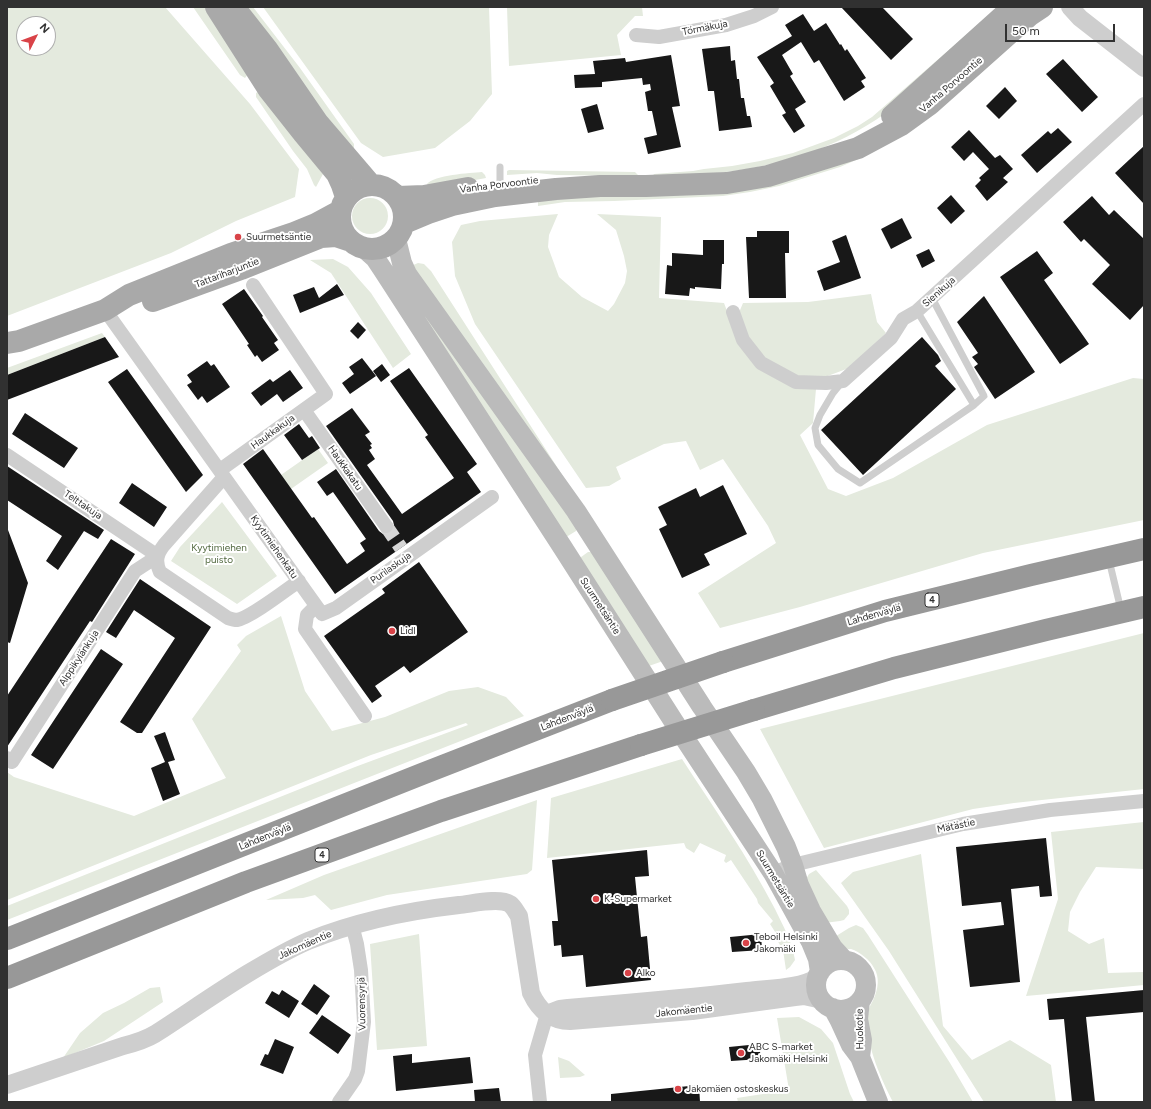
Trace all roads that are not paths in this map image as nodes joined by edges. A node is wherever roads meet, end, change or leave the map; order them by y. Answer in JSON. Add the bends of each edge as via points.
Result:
{"nodes":[{"id":1,"x":216,"y":7,"type":"edge"},
{"id":2,"x":234,"y":7,"type":"edge"},
{"id":3,"x":772,"y":7,"type":"edge"},
{"id":4,"x":1013,"y":7,"type":"edge"},
{"id":5,"x":1042,"y":7,"type":"edge"},
{"id":6,"x":1070,"y":7,"type":"edge"},
{"id":7,"x":636,"y":35,"type":"dead end"},
{"id":8,"x":1144,"y":68,"type":"edge"},
{"id":9,"x":1144,"y":104,"type":"edge"},
{"id":10,"x":828,"y":157,"type":"junction"},
{"id":11,"x":370,"y":184,"type":"junction"},
{"id":12,"x":600,"y":186,"type":"junction"},
{"id":13,"x":398,"y":197,"type":"junction"},
{"id":14,"x":343,"y":204,"type":"junction"},
{"id":15,"x":400,"y":231,"type":"junction"},
{"id":16,"x":356,"y":244,"type":"junction"},
{"id":17,"x":253,"y":285,"type":"dead end"},
{"id":18,"x":932,"y":298,"type":"junction"},
{"id":19,"x":105,"y":310,"type":"junction"},
{"id":20,"x":733,"y":312,"type":"dead end"},
{"id":21,"x":917,"y":312,"type":"junction"},
{"id":22,"x":11,"y":344,"type":"edge"},
{"id":23,"x":843,"y":381,"type":"junction"},
{"id":24,"x":974,"y":406,"type":"junction"},
{"id":25,"x":304,"y":410,"type":"junction"},
{"id":26,"x":7,"y":455,"type":"edge"},
{"id":27,"x":222,"y":474,"type":"junction"},
{"id":28,"x":492,"y":497,"type":"dead end"},
{"id":29,"x":386,"y":526,"type":"tunnel mouth"},
{"id":30,"x":1144,"y":549,"type":"edge"},
{"id":31,"x":158,"y":556,"type":"junction"},
{"id":32,"x":1108,"y":558,"type":"junction"},
{"id":33,"x":299,"y":581,"type":"junction"},
{"id":34,"x":316,"y":606,"type":"junction"},
{"id":35,"x":1144,"y":607,"type":"edge"},
{"id":36,"x":1121,"y":612,"type":"junction"},
{"id":37,"x":364,"y":716,"type":"dead end"},
{"id":38,"x":7,"y":758,"type":"edge"},
{"id":39,"x":1144,"y":801,"type":"edge"},
{"id":40,"x":793,"y":865,"type":"junction"},
{"id":41,"x":773,"y":873,"type":"junction"},
{"id":42,"x":352,"y":925,"type":"junction"},
{"id":43,"x":7,"y":939,"type":"edge"},
{"id":44,"x":844,"y":960,"type":"junction"},
{"id":45,"x":819,"y":975,"type":"junction"},
{"id":46,"x":7,"y":978,"type":"edge"},
{"id":47,"x":860,"y":1001,"type":"junction"},
{"id":48,"x":827,"y":1004,"type":"junction"},
{"id":49,"x":548,"y":1014,"type":"junction"},
{"id":50,"x":860,"y":1057,"type":"junction"},
{"id":51,"x":7,"y":1085,"type":"edge"},
{"id":52,"x":339,"y":1102,"type":"edge"},
{"id":53,"x":540,"y":1102,"type":"edge"},
{"id":54,"x":878,"y":1102,"type":"edge"}],
"edges":[{"from":1,"to":14,"type":"main road","via":[[269,90],[337,174],[342,185]]},
{"from":2,"to":11,"type":"main road","via":[[267,49],[318,123]]},
{"from":3,"to":7,"type":"street","name":"Törmäkuja","via":[[754,16],[720,26],[659,36]]},
{"from":4,"to":10,"type":"main road","name":"Vanha Porvoontie","via":[[895,114]]},
{"from":5,"to":10,"type":"main road","name":"Vanha Porvoontie","via":[[930,104],[901,125],[858,148]]},
{"from":6,"to":8,"type":"street","via":[[1080,18]]},
{"from":9,"to":18,"type":"street","name":"Sienikuja"},
{"from":10,"to":12,"type":"main road","name":"Vanha Porvoontie","via":[[768,176],[727,183]]},
{"from":11,"to":13,"type":"main road","via":[[385,188]]},
{"from":11,"to":14,"type":"main road","via":[[353,190]]},
{"from":12,"to":13,"type":"main road","name":"Vanha Porvoontie","via":[[557,179],[525,179],[500,175],[424,196]]},
{"from":12,"to":15,"type":"main road","name":"Vanha Porvoontie","via":[[495,196],[452,205],[428,213]]},
{"from":13,"to":15,"type":"main road","via":[[404,211]]},
{"from":14,"to":16,"type":"main road","via":[[340,220],[342,230]]},
{"from":14,"to":19,"type":"main road","name":"Tattariharjuntie","via":[[316,224],[231,254],[129,295]]},
{"from":15,"to":16,"type":"main road","via":[[385,247],[375,250]]},
{"from":15,"to":40,"type":"main road","name":"Suurmetsäntie","via":[[402,263],[407,274],[576,511],[746,772]]},
{"from":16,"to":19,"type":"main road","name":"Tattariharjuntie","via":[[336,236],[321,237],[135,308]]},
{"from":16,"to":41,"type":"main road","name":"Suurmetsäntie","via":[[375,258],[391,282]]},
{"from":17,"to":25,"type":"street","name":"Haukkakuja","via":[[326,394]]},
{"from":18,"to":21,"type":"street","name":"Sienikuja"},
{"from":18,"to":24,"type":"lane","via":[[984,396]]},
{"from":19,"to":22,"type":"main road","name":"Tattariharjuntie"},
{"from":19,"to":27,"type":"street","name":"Kyytimiehenkatu"},
{"from":20,"to":23,"type":"street","via":[[743,340],[761,363],[796,382]]},
{"from":21,"to":23,"type":"street","name":"Sienikuja","via":[[903,319],[891,338]]},
{"from":21,"to":24,"type":"lane"},
{"from":23,"to":24,"type":"lane","via":[[820,415],[816,428],[818,445],[838,469],[860,483]]},
{"from":25,"to":27,"type":"street","name":"Haukkakuja"},
{"from":25,"to":29,"type":"street","name":"Haukkakatu"},
{"from":26,"to":31,"type":"street","name":"Telttakuja"},
{"from":27,"to":31,"type":"street","via":[[170,537]]},
{"from":27,"to":33,"type":"street","name":"Kyytimiehenkatu"},
{"from":28,"to":34,"type":"street","name":"Purilaskuja","via":[[404,552],[336,608],[322,614]]},
{"from":30,"to":32,"type":"highway","name":"Lahdenväylä","number":"4"},
{"from":31,"to":33,"type":"street","name":"Kyytimiehenkatu","via":[[157,565],[163,575],[233,620],[250,615]]},
{"from":31,"to":38,"type":"street","name":"Alppikylänkuja","via":[[136,571],[12,762]]},
{"from":32,"to":36,"type":"lane"},
{"from":32,"to":43,"type":"highway","name":"Lahdenväylä","number":"4","bridge":true,"via":[[885,611],[612,700]]},
{"from":33,"to":34,"type":"street"},
{"from":34,"to":37,"type":"street","via":[[307,616],[305,629]]},
{"from":35,"to":36,"type":"highway","number":"4"},
{"from":36,"to":46,"type":"highway","number":"4","bridge":true,"via":[[894,668],[641,745],[441,811],[246,882]]},
{"from":39,"to":40,"type":"street","name":"Mätästie","via":[[1005,816]]},
{"from":40,"to":41,"type":"street","name":"Mätästie"},
{"from":40,"to":44,"type":"main road","name":"Suurmetsäntie","via":[[811,911],[833,948]]},
{"from":41,"to":45,"type":"main road","name":"Suurmetsäntie","via":[[811,942],[818,959]]},
{"from":42,"to":49,"type":"street","name":"Jakomäentie","via":[[427,908],[493,901],[510,904],[519,916],[531,993],[540,1008]]},
{"from":42,"to":51,"type":"street","name":"Jakomäentie","via":[[307,942],[269,961],[149,1038]]},
{"from":42,"to":52,"type":"street","name":"Vuorensyrjä","via":[[361,970],[364,1022],[358,1071]]},
{"from":44,"to":45,"type":"main road","via":[[830,962]]},
{"from":44,"to":47,"type":"main road","via":[[854,963],[864,974],[865,993]]},
{"from":45,"to":48,"type":"main road","via":[[816,982],[817,991]]},
{"from":45,"to":49,"type":"street","name":"Jakomäentie","via":[[811,981],[788,986],[568,1008]]},
{"from":47,"to":48,"type":"main road","via":[[843,1010]]},
{"from":47,"to":50,"type":"main road","name":"Huokotie"},
{"from":48,"to":49,"type":"street","name":"Jakomäentie","via":[[804,996],[692,1011],[570,1021],[562,1021]]},
{"from":48,"to":50,"type":"main road","name":"Huokotie","via":[[840,1021],[851,1045]]},
{"from":49,"to":53,"type":"street","via":[[535,1055]]},
{"from":50,"to":54,"type":"main road","name":"Huokotie"}]}
